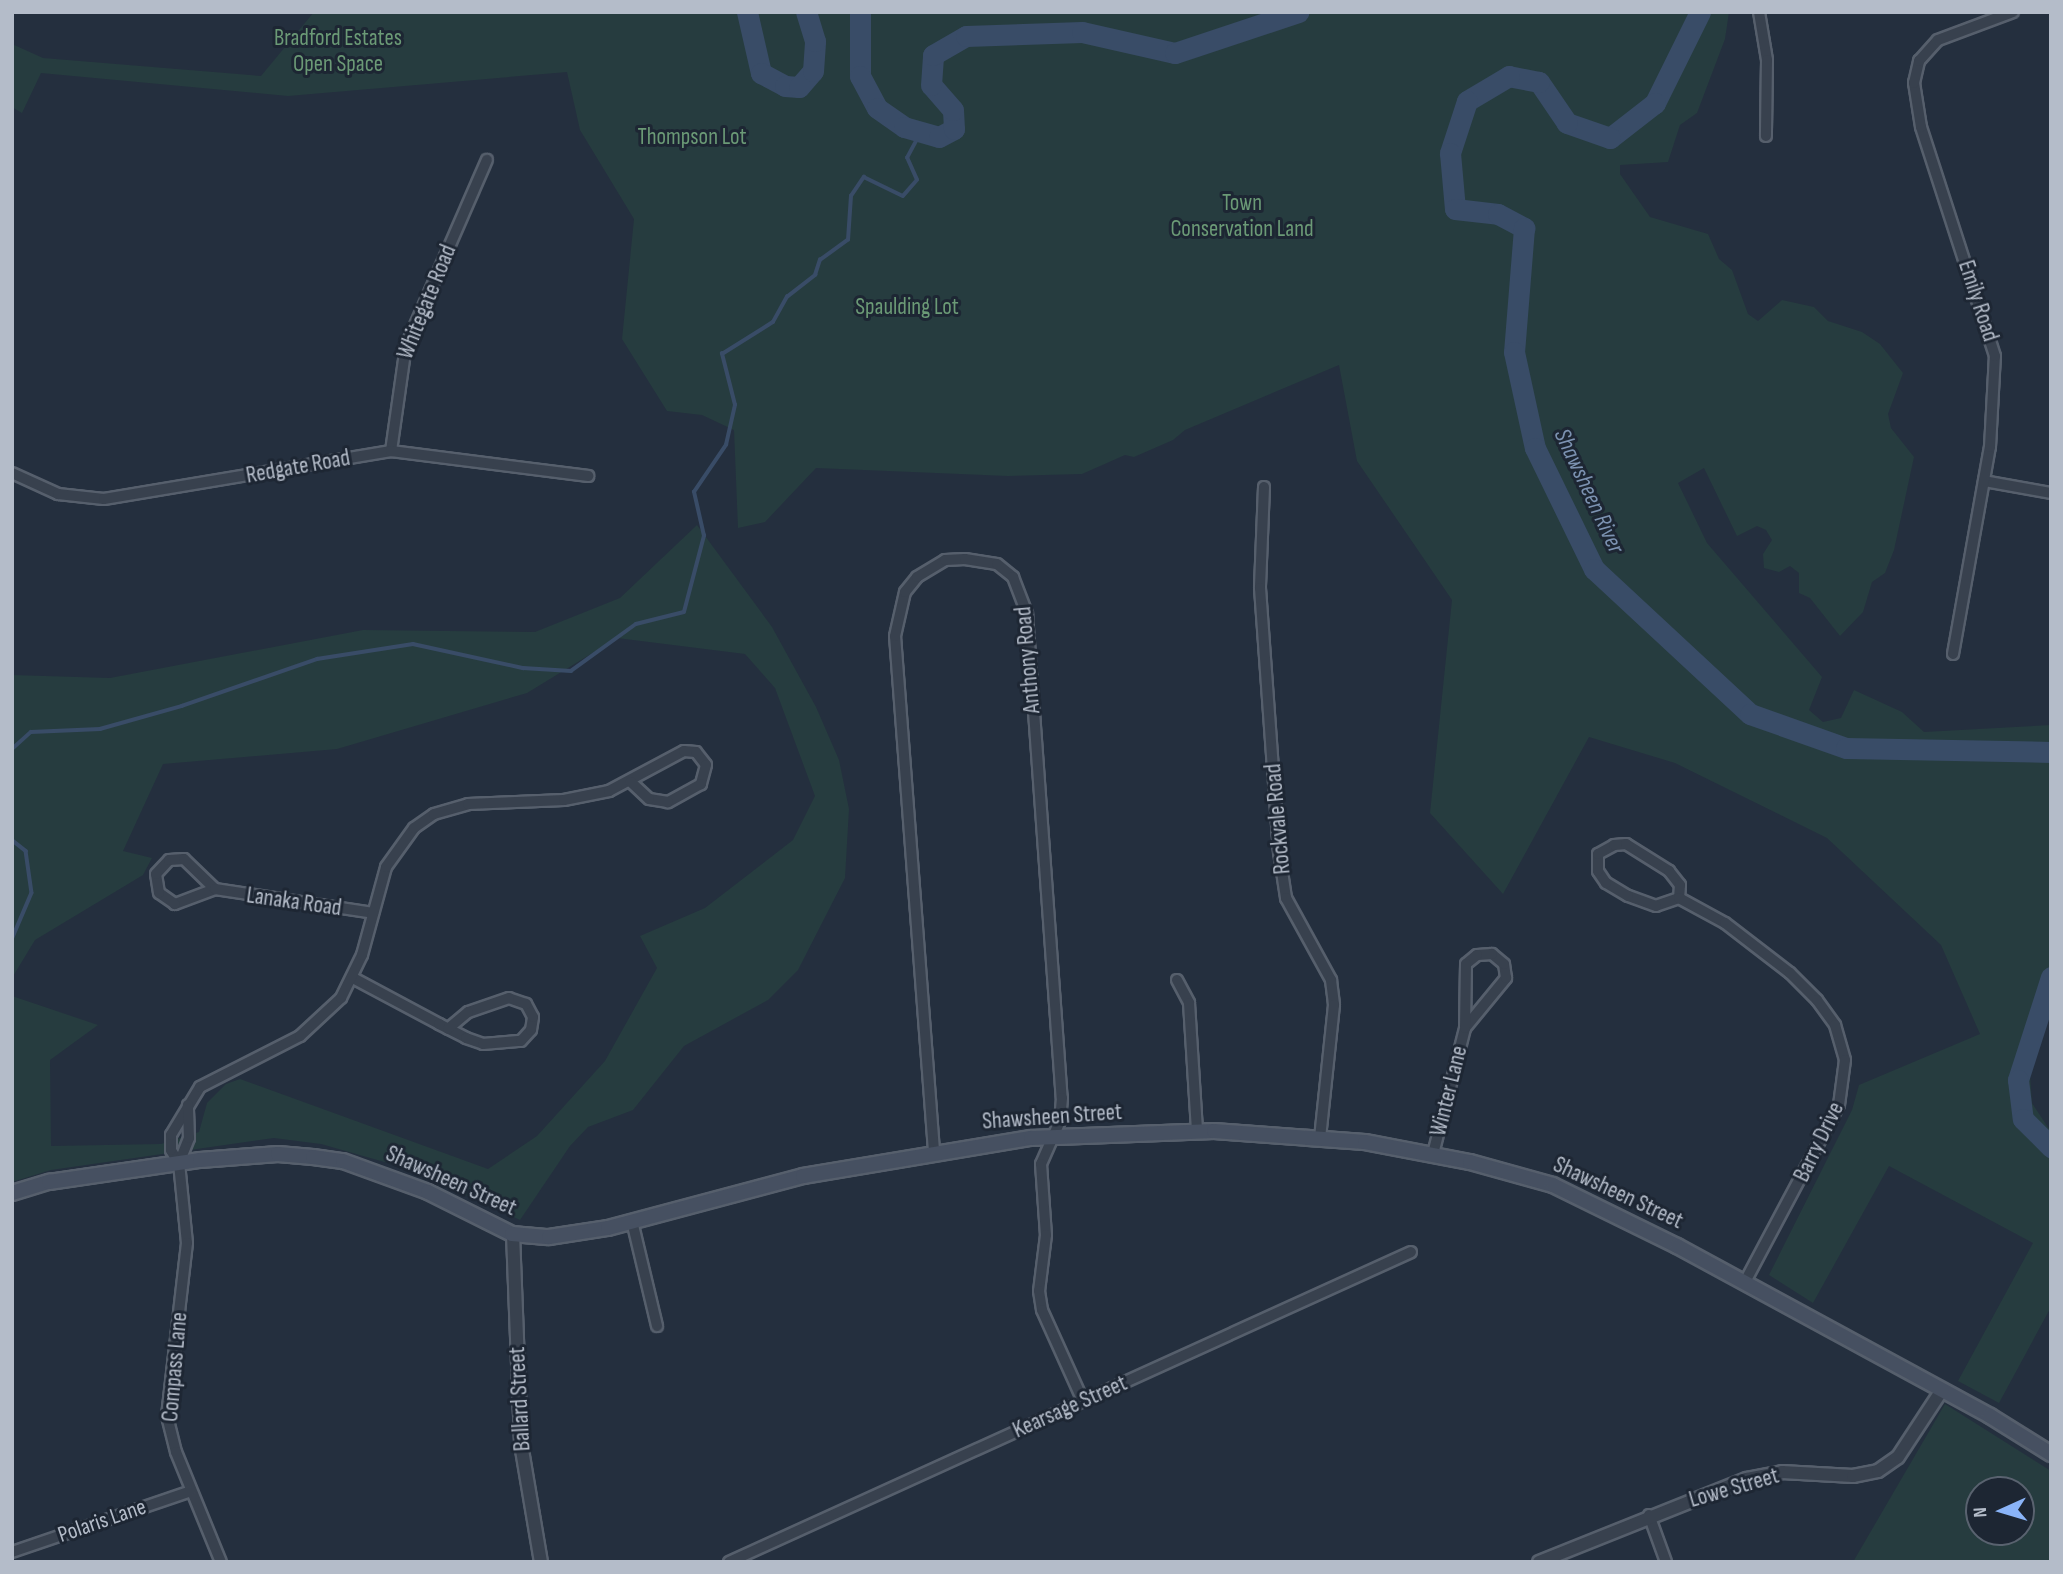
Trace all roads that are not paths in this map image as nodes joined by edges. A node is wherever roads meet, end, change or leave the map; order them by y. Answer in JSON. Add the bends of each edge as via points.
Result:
{"nodes":[{"id":1,"x":1759,"y":12,"type":"edge"},
{"id":2,"x":2012,"y":12,"type":"edge"},
{"id":3,"x":1766,"y":136,"type":"dead end"},
{"id":4,"x":487,"y":160,"type":"dead end"},
{"id":5,"x":391,"y":451,"type":"junction"},
{"id":6,"x":12,"y":473,"type":"edge"},
{"id":7,"x":588,"y":476,"type":"dead end"},
{"id":8,"x":1984,"y":481,"type":"junction"},
{"id":9,"x":1264,"y":487,"type":"dead end"},
{"id":10,"x":2051,"y":493,"type":"edge"},
{"id":11,"x":1953,"y":654,"type":"dead end"},
{"id":12,"x":631,"y":782,"type":"junction"},
{"id":13,"x":215,"y":889,"type":"junction"},
{"id":14,"x":1679,"y":898,"type":"junction"},
{"id":15,"x":373,"y":913,"type":"junction"},
{"id":16,"x":353,"y":978,"type":"junction"},
{"id":17,"x":1177,"y":980,"type":"dead end"},
{"id":18,"x":1465,"y":1028,"type":"junction"},
{"id":19,"x":448,"y":1029,"type":"junction"},
{"id":20,"x":188,"y":1105,"type":"junction"},
{"id":21,"x":1197,"y":1131,"type":"junction"},
{"id":22,"x":1053,"y":1136,"type":"junction"},
{"id":23,"x":1320,"y":1138,"type":"junction"},
{"id":24,"x":934,"y":1151,"type":"junction"},
{"id":25,"x":1433,"y":1154,"type":"junction"},
{"id":26,"x":179,"y":1163,"type":"junction"},
{"id":27,"x":12,"y":1193,"type":"edge"},
{"id":28,"x":632,"y":1222,"type":"junction"},
{"id":29,"x":513,"y":1234,"type":"junction"},
{"id":30,"x":1411,"y":1252,"type":"dead end"},
{"id":31,"x":1745,"y":1282,"type":"junction"},
{"id":32,"x":657,"y":1326,"type":"dead end"},
{"id":33,"x":1942,"y":1390,"type":"junction"},
{"id":34,"x":1083,"y":1401,"type":"junction"},
{"id":35,"x":2051,"y":1454,"type":"edge"},
{"id":36,"x":191,"y":1491,"type":"junction"},
{"id":37,"x":1649,"y":1515,"type":"junction"},
{"id":38,"x":12,"y":1552,"type":"edge"},
{"id":39,"x":221,"y":1562,"type":"edge"},
{"id":40,"x":541,"y":1562,"type":"edge"},
{"id":41,"x":729,"y":1562,"type":"edge"},
{"id":42,"x":1539,"y":1562,"type":"edge"},
{"id":43,"x":1666,"y":1562,"type":"edge"}],
"edges":[{"from":1,"to":3,"type":"street","via":[[1768,84]]},
{"from":2,"to":8,"type":"street","name":"Emily Road","via":[[1938,40],[1919,61],[1914,83],[1921,127],[1995,356],[1994,408]]},
{"from":4,"to":5,"type":"street","name":"Whitegate Road","via":[[406,346]]},
{"from":5,"to":6,"type":"street","name":"Redgate Road","via":[[104,499],[58,494]]},
{"from":5,"to":7,"type":"street","name":"Redgate Road"},
{"from":8,"to":10,"type":"street"},
{"from":8,"to":11,"type":"street","name":"Emily Road"},
{"from":9,"to":23,"type":"street","name":"Rockvale Road","via":[[1260,588],[1279,852],[1286,898],[1331,980],[1334,1004]]},
{"from":12,"to":12,"type":"street","name":"Compass Lane","via":[[684,751],[696,752],[706,765],[701,783],[668,802],[644,796]]},
{"from":12,"to":15,"type":"street","name":"Compass Lane","via":[[579,798],[468,803],[434,814],[414,828],[391,856]]},
{"from":13,"to":13,"type":"street","name":"Lanaka Road","via":[[184,859],[169,860],[156,874],[159,893],[174,904]]},
{"from":13,"to":15,"type":"street","name":"Lanaka Road"},
{"from":14,"to":14,"type":"street","via":[[1680,885],[1646,854],[1626,844],[1598,854],[1598,871],[1606,883],[1628,896],[1656,906]]},
{"from":14,"to":31,"type":"street","name":"Barry Drive","via":[[1725,923],[1790,973],[1835,1025],[1845,1060],[1839,1105]]},
{"from":15,"to":16,"type":"street","name":"Compass Lane"},
{"from":16,"to":19,"type":"street"},
{"from":16,"to":20,"type":"street","name":"Compass Lane","via":[[335,1007],[310,1030],[208,1080]]},
{"from":17,"to":21,"type":"street","via":[[1189,1003]]},
{"from":18,"to":18,"type":"street","name":"Winter Lane","via":[[1504,985],[1506,971],[1492,954],[1477,955],[1464,971]]},
{"from":18,"to":25,"type":"street","name":"Winter Lane"},
{"from":19,"to":19,"type":"street","via":[[473,1042],[502,1045],[525,1038],[533,1017],[526,1004],[509,998],[468,1012]]},
{"from":20,"to":26,"type":"street","via":[[189,1138]]},
{"from":20,"to":26,"type":"street","name":"Compass Lane","via":[[170,1140]]},
{"from":21,"to":22,"type":"main road","name":"Shawsheen Street"},
{"from":21,"to":23,"type":"main road","name":"Shawsheen Street"},
{"from":22,"to":24,"type":"main road","name":"Shawsheen Street"},
{"from":22,"to":24,"type":"street","name":"Anthony Road","via":[[1062,1098],[1025,600],[1013,577],[997,564],[946,559],[930,566],[905,592],[895,636]]},
{"from":22,"to":34,"type":"street","name":"Anthony Road","via":[[1041,1164],[1046,1235],[1039,1291],[1042,1310]]},
{"from":23,"to":25,"type":"main road","name":"Shawsheen Street"},
{"from":24,"to":28,"type":"main road","name":"Shawsheen Street","via":[[769,1184]]},
{"from":25,"to":31,"type":"main road","name":"Shawsheen Street","via":[[1553,1185]]},
{"from":26,"to":27,"type":"main road","name":"Shawsheen Street","via":[[49,1182]]},
{"from":26,"to":29,"type":"main road","name":"Shawsheen Street","via":[[278,1154],[343,1161],[428,1192]]},
{"from":26,"to":36,"type":"street","name":"Compass Lane","via":[[187,1243],[167,1416]]},
{"from":28,"to":29,"type":"main road","name":"Shawsheen Street","via":[[549,1237]]},
{"from":28,"to":32,"type":"street"},
{"from":29,"to":40,"type":"street","name":"Ballard Street","via":[[521,1444]]},
{"from":30,"to":34,"type":"street","name":"Kearsage Street"},
{"from":31,"to":33,"type":"main road","name":"Shawsheen Street"},
{"from":33,"to":35,"type":"main road","name":"Shawsheen Street"},
{"from":33,"to":37,"type":"street","name":"Lowe Street","via":[[1898,1457],[1878,1471],[1853,1476],[1770,1474]]},
{"from":34,"to":41,"type":"street","name":"Kearsage Street"},
{"from":36,"to":38,"type":"street","name":"Polaris Lane"},
{"from":36,"to":39,"type":"street","name":"Compass Lane"},
{"from":37,"to":42,"type":"street","name":"Lowe Street"},
{"from":37,"to":43,"type":"street"}]}
